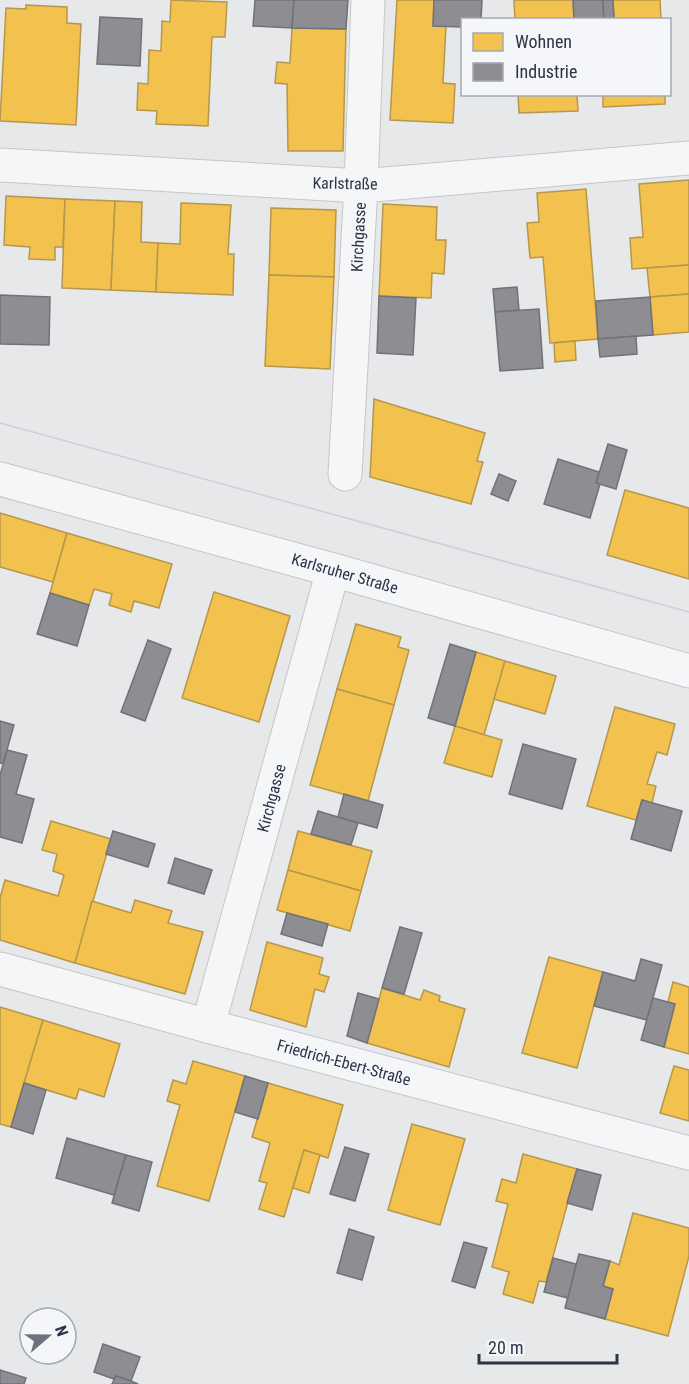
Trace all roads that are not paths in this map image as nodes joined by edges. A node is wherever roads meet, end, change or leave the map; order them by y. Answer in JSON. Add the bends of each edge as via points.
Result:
{"nodes":[{"id":1,"x":368,"y":0,"type":"edge"},
{"id":2,"x":689,"y":158,"type":"edge"},
{"id":3,"x":0,"y":165,"type":"edge"},
{"id":4,"x":361,"y":186,"type":"junction"},
{"id":5,"x":345,"y":474,"type":"dead end"},
{"id":6,"x":0,"y":479,"type":"edge"},
{"id":7,"x":333,"y":570,"type":"junction"},
{"id":8,"x":689,"y":671,"type":"edge"},
{"id":9,"x":0,"y":969,"type":"edge"},
{"id":10,"x":208,"y":1026,"type":"junction"},
{"id":11,"x":689,"y":1153,"type":"edge"}],
"edges":[{"from":1,"to":4,"type":"street","name":"Kirchgasse"},
{"from":2,"to":4,"type":"street","name":"Karlstraße"},
{"from":3,"to":4,"type":"street","name":"Karlstraße"},
{"from":4,"to":5,"type":"street","name":"Kirchgasse"},
{"from":6,"to":7,"type":"street","name":"Karlsruher Straße"},
{"from":7,"to":8,"type":"street","name":"Karlsruher Straße"},
{"from":7,"to":10,"type":"street","name":"Kirchgasse"},
{"from":9,"to":10,"type":"street","name":"Friedrich-Ebert-Straße"},
{"from":10,"to":11,"type":"street","name":"Friedrich-Ebert-Straße"}]}
